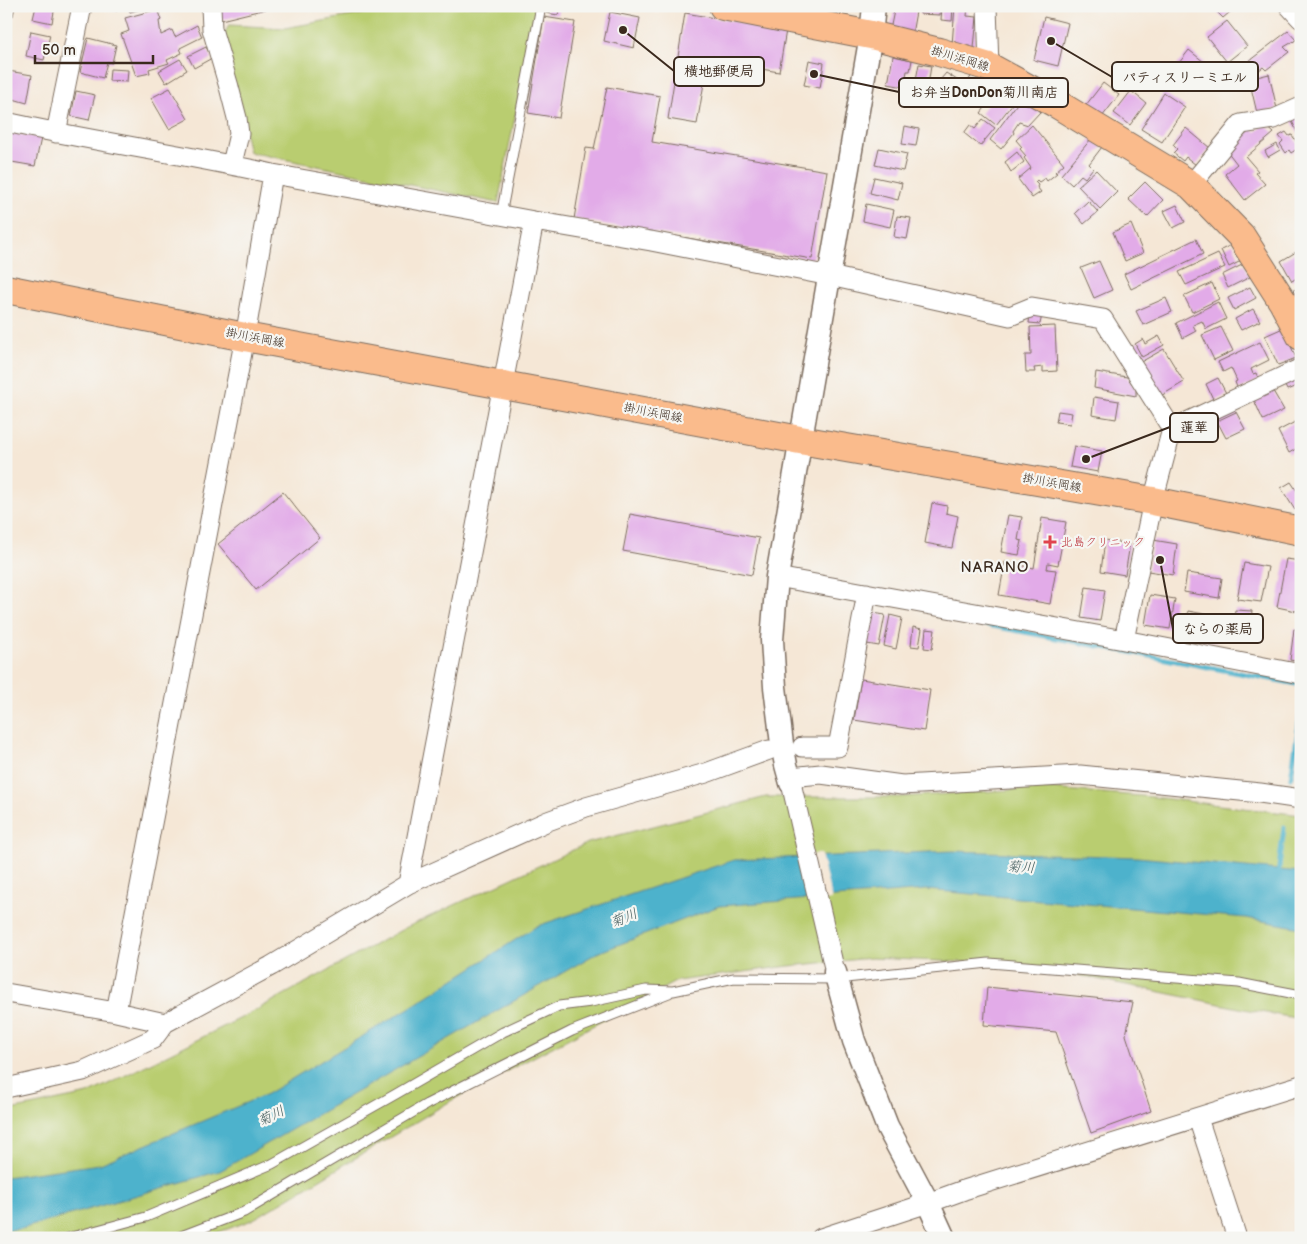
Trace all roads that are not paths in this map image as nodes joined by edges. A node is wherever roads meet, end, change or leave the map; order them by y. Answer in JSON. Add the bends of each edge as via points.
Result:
{"nodes":[{"id":1,"x":82,"y":6,"type":"edge"},
{"id":2,"x":211,"y":6,"type":"edge"},
{"id":3,"x":542,"y":6,"type":"edge"},
{"id":4,"x":723,"y":6,"type":"edge"},
{"id":5,"x":874,"y":6,"type":"edge"},
{"id":6,"x":987,"y":6,"type":"edge"},
{"id":7,"x":1289,"y":6,"type":"edge"},
{"id":8,"x":1301,"y":19,"type":"edge"},
{"id":9,"x":871,"y":35,"type":"junction"},
{"id":10,"x":989,"y":67,"type":"junction"},
{"id":11,"x":1301,"y":107,"type":"edge"},
{"id":12,"x":6,"y":122,"type":"edge"},
{"id":13,"x":56,"y":134,"type":"junction"},
{"id":14,"x":232,"y":164,"type":"junction"},
{"id":15,"x":273,"y":174,"type":"junction"},
{"id":16,"x":1191,"y":185,"type":"junction"},
{"id":17,"x":501,"y":215,"type":"junction"},
{"id":18,"x":534,"y":221,"type":"junction"},
{"id":19,"x":830,"y":276,"type":"junction"},
{"id":20,"x":6,"y":289,"type":"edge"},
{"id":21,"x":1301,"y":336,"type":"edge"},
{"id":22,"x":244,"y":337,"type":"junction"},
{"id":23,"x":1301,"y":368,"type":"edge"},
{"id":24,"x":503,"y":385,"type":"junction"},
{"id":25,"x":1172,"y":429,"type":"junction"},
{"id":26,"x":800,"y":440,"type":"junction"},
{"id":27,"x":1153,"y":501,"type":"junction"},
{"id":28,"x":1301,"y":531,"type":"edge"},
{"id":29,"x":777,"y":577,"type":"junction"},
{"id":30,"x":867,"y":594,"type":"junction"},
{"id":31,"x":1124,"y":640,"type":"junction"},
{"id":32,"x":1301,"y":674,"type":"edge"},
{"id":33,"x":802,"y":746,"type":"dead end"},
{"id":34,"x":769,"y":750,"type":"dead end"},
{"id":35,"x":791,"y":780,"type":"junction"},
{"id":36,"x":1301,"y":799,"type":"edge"},
{"id":37,"x":408,"y":884,"type":"junction"},
{"id":38,"x":835,"y":976,"type":"junction"},
{"id":39,"x":673,"y":991,"type":"junction"},
{"id":40,"x":6,"y":993,"type":"edge"},
{"id":41,"x":1301,"y":995,"type":"edge"},
{"id":42,"x":116,"y":1012,"type":"junction"},
{"id":43,"x":165,"y":1023,"type":"junction"},
{"id":44,"x":1301,"y":1085,"type":"edge"},
{"id":45,"x":6,"y":1088,"type":"edge"},
{"id":46,"x":1198,"y":1118,"type":"junction"},
{"id":47,"x":928,"y":1203,"type":"junction"},
{"id":48,"x":68,"y":1238,"type":"edge"},
{"id":49,"x":176,"y":1238,"type":"edge"},
{"id":50,"x":822,"y":1238,"type":"edge"},
{"id":51,"x":944,"y":1238,"type":"edge"},
{"id":52,"x":1237,"y":1238,"type":"edge"}],
"edges":[{"from":1,"to":13,"type":"street"},
{"from":2,"to":14,"type":"street","via":[[212,29],[237,118],[239,134]]},
{"from":3,"to":17,"type":"lane"},
{"from":4,"to":9,"type":"main road","name":"掛川浜岡線"},
{"from":5,"to":9,"type":"street"},
{"from":6,"to":10,"type":"street"},
{"from":7,"to":8,"type":"street"},
{"from":9,"to":10,"type":"main road","name":"掛川浜岡線"},
{"from":9,"to":19,"type":"street"},
{"from":10,"to":16,"type":"main road","name":"掛川浜岡線","via":[[1058,104]]},
{"from":11,"to":16,"type":"street","via":[[1274,119],[1241,124]]},
{"from":12,"to":13,"type":"street"},
{"from":13,"to":14,"type":"street"},
{"from":14,"to":15,"type":"street"},
{"from":15,"to":17,"type":"street"},
{"from":15,"to":22,"type":"street"},
{"from":16,"to":21,"type":"main road","name":"掛川浜岡線","via":[[1242,236]]},
{"from":17,"to":18,"type":"street"},
{"from":18,"to":19,"type":"street","via":[[651,240]]},
{"from":18,"to":24,"type":"street"},
{"from":19,"to":25,"type":"street","via":[[1010,316],[1032,307],[1103,319]]},
{"from":19,"to":26,"type":"street"},
{"from":20,"to":22,"type":"main road","name":"掛川浜岡線"},
{"from":22,"to":24,"type":"main road","name":"掛川浜岡線"},
{"from":22,"to":42,"type":"street"},
{"from":23,"to":25,"type":"street"},
{"from":24,"to":26,"type":"main road","name":"掛川浜岡線"},
{"from":24,"to":37,"type":"street"},
{"from":25,"to":27,"type":"street"},
{"from":26,"to":27,"type":"main road","name":"掛川浜岡線"},
{"from":26,"to":29,"type":"street"},
{"from":27,"to":28,"type":"main road","name":"掛川浜岡線"},
{"from":27,"to":31,"type":"street"},
{"from":29,"to":30,"type":"street"},
{"from":29,"to":35,"type":"street","via":[[772,640],[775,687],[782,744]]},
{"from":30,"to":31,"type":"street"},
{"from":30,"to":33,"type":"street","via":[[838,747]]},
{"from":31,"to":32,"type":"street"},
{"from":34,"to":37,"type":"street","via":[[706,773],[548,821]]},
{"from":35,"to":36,"type":"street","via":[[821,774],[902,785],[1080,775]]},
{"from":35,"to":38,"type":"street"},
{"from":37,"to":43,"type":"street","via":[[270,966]]},
{"from":38,"to":39,"type":"lane","via":[[734,978]]},
{"from":38,"to":41,"type":"lane","via":[[989,963],[1239,983]]},
{"from":38,"to":47,"type":"street","via":[[854,1041],[886,1126]]},
{"from":39,"to":48,"type":"lane","via":[[646,990],[559,1006],[503,1032],[272,1164],[146,1217]]},
{"from":39,"to":49,"type":"lane","via":[[572,1031],[428,1104],[244,1212]]},
{"from":40,"to":42,"type":"street"},
{"from":42,"to":43,"type":"street"},
{"from":43,"to":45,"type":"street","via":[[153,1039],[83,1071]]},
{"from":44,"to":46,"type":"street"},
{"from":46,"to":47,"type":"street"},
{"from":46,"to":52,"type":"street"},
{"from":47,"to":50,"type":"street"},
{"from":47,"to":51,"type":"street"}]}
